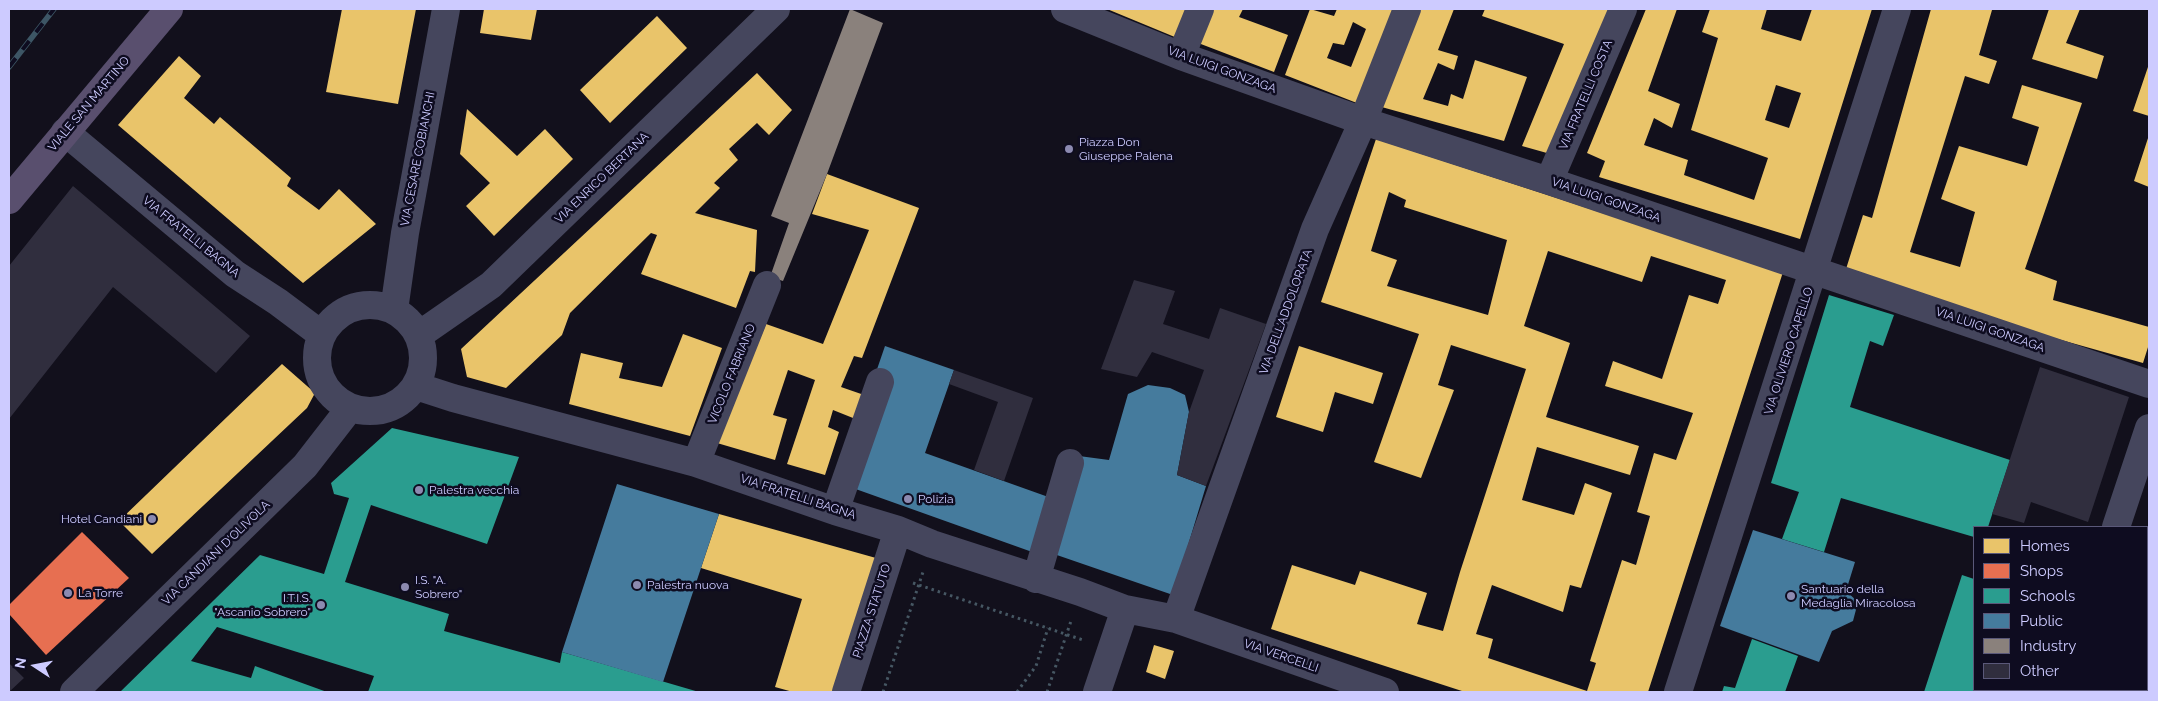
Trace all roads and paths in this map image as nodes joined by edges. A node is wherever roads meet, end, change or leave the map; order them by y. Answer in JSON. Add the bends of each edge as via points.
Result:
{"nodes":[{"id":1,"x":169,"y":9,"type":"edge"},
{"id":2,"x":446,"y":9,"type":"edge"},
{"id":3,"x":776,"y":9,"type":"edge"},
{"id":4,"x":1065,"y":9,"type":"edge"},
{"id":5,"x":1200,"y":9,"type":"edge"},
{"id":6,"x":1407,"y":9,"type":"edge"},
{"id":7,"x":1623,"y":9,"type":"edge"},
{"id":8,"x":1897,"y":9,"type":"edge"},
{"id":9,"x":1181,"y":56,"type":"junction"},
{"id":10,"x":1362,"y":121,"type":"junction"},
{"id":11,"x":64,"y":132,"type":"junction"},
{"id":12,"x":1549,"y":180,"type":"junction"},
{"id":13,"x":9,"y":200,"type":"edge"},
{"id":14,"x":1815,"y":270,"type":"junction"},
{"id":15,"x":767,"y":285,"type":"dead end"},
{"id":16,"x":394,"y":310,"type":"junction"},
{"id":17,"x":322,"y":335,"type":"junction"},
{"id":18,"x":419,"y":335,"type":"junction"},
{"id":19,"x":880,"y":382,"type":"dead end"},
{"id":20,"x":2149,"y":384,"type":"edge"},
{"id":21,"x":416,"y":386,"type":"junction"},
{"id":22,"x":350,"y":408,"type":"junction"},
{"id":23,"x":2149,"y":428,"type":"edge"},
{"id":24,"x":696,"y":463,"type":"junction"},
{"id":25,"x":1070,"y":463,"type":"dead end"},
{"id":26,"x":835,"y":510,"type":"junction"},
{"id":27,"x":2116,"y":526,"type":"edge"},
{"id":28,"x":898,"y":530,"type":"junction"},
{"id":29,"x":932,"y":544,"type":"junction"},
{"id":30,"x":884,"y":574,"type":"junction"},
{"id":31,"x":1036,"y":579,"type":"junction"},
{"id":32,"x":919,"y":584,"type":"junction"},
{"id":33,"x":1080,"y":592,"type":"junction"},
{"id":34,"x":1125,"y":610,"type":"junction"},
{"id":35,"x":1176,"y":619,"type":"junction"},
{"id":36,"x":1048,"y":628,"type":"junction"},
{"id":37,"x":1066,"y":634,"type":"junction"},
{"id":38,"x":1111,"y":649,"type":"junction"},
{"id":39,"x":74,"y":692,"type":"edge"},
{"id":40,"x":846,"y":692,"type":"edge"},
{"id":41,"x":883,"y":692,"type":"edge"},
{"id":42,"x":1017,"y":692,"type":"edge"},
{"id":43,"x":1047,"y":692,"type":"edge"},
{"id":44,"x":1097,"y":692,"type":"edge"},
{"id":45,"x":1385,"y":692,"type":"edge"},
{"id":46,"x":1678,"y":692,"type":"edge"}],
"edges":[{"from":1,"to":11,"type":"main road","name":"VIALE SAN MARTINO"},
{"from":2,"to":16,"type":"street","name":"VIA CESARE COBIANCHI","via":[[404,234]]},
{"from":3,"to":18,"type":"street","name":"VIA ENRICO BERTANA","via":[[492,285]]},
{"from":4,"to":9,"type":"street","name":"VIA LUIGI GONZAGA"},
{"from":5,"to":9,"type":"street"},
{"from":6,"to":10,"type":"street","name":"VIA DELL'ADDOLORATA"},
{"from":7,"to":12,"type":"street","name":"VIA FRATELLI COSTA"},
{"from":8,"to":14,"type":"street","name":"VIA OLIVIERO CAPELLO"},
{"from":9,"to":10,"type":"street","name":"VIA LUIGI GONZAGA"},
{"from":10,"to":12,"type":"street","name":"VIA LUIGI GONZAGA"},
{"from":10,"to":35,"type":"street","name":"VIA DELL'ADDOLORATA","via":[[1315,229]]},
{"from":11,"to":13,"type":"main road","name":"VIALE SAN MARTINO"},
{"from":11,"to":17,"type":"street","name":"VIA FRATELLI BAGNA","via":[[235,274]]},
{"from":12,"to":14,"type":"street","name":"VIA LUIGI GONZAGA"},
{"from":14,"to":20,"type":"street","name":"VIA LUIGI GONZAGA"},
{"from":14,"to":46,"type":"street","name":"VIA OLIVIERO CAPELLO"},
{"from":15,"to":24,"type":"street","name":"VICOLO FABRIANO"},
{"from":16,"to":17,"type":"street","via":[[360,305],[345,311]]},
{"from":16,"to":18,"type":"street","via":[[408,320]]},
{"from":17,"to":22,"type":"street","via":[[317,352],[318,370],[324,386]]},
{"from":18,"to":21,"type":"street","via":[[423,370]]},
{"from":19,"to":26,"type":"street"},
{"from":21,"to":22,"type":"street","via":[[394,407],[372,412]]},
{"from":21,"to":24,"type":"street","name":"VIA FRATELLI BAGNA"},
{"from":22,"to":39,"type":"street","name":"VIA CANDIANI D'OLIVOLA","via":[[305,466]]},
{"from":23,"to":27,"type":"street"},
{"from":24,"to":26,"type":"street","name":"VIA FRATELLI BAGNA"},
{"from":25,"to":31,"type":"street"},
{"from":26,"to":28,"type":"street","name":"VIA FRATELLI BAGNA"},
{"from":28,"to":29,"type":"street","name":"VIA FRATELLI BAGNA"},
{"from":28,"to":30,"type":"street","name":"PIAZZA STATUTO"},
{"from":29,"to":31,"type":"street","name":"VIA FRATELLI BAGNA"},
{"from":29,"to":32,"type":"path"},
{"from":30,"to":32,"type":"path"},
{"from":30,"to":40,"type":"street","name":"PIAZZA STATUTO"},
{"from":31,"to":33,"type":"street","name":"VIA FRATELLI BAGNA"},
{"from":32,"to":36,"type":"path"},
{"from":32,"to":41,"type":"path"},
{"from":33,"to":34,"type":"street","name":"VIA FRATELLI BAGNA"},
{"from":33,"to":37,"type":"path"},
{"from":34,"to":35,"type":"street","name":"VIA FRATELLI BAGNA"},
{"from":34,"to":38,"type":"street"},
{"from":35,"to":45,"type":"street","name":"VIA VERCELLI"},
{"from":36,"to":37,"type":"path"},
{"from":36,"to":42,"type":"path","via":[[1036,666]]},
{"from":37,"to":38,"type":"path"},
{"from":37,"to":43,"type":"path"},
{"from":38,"to":44,"type":"street"}]}
